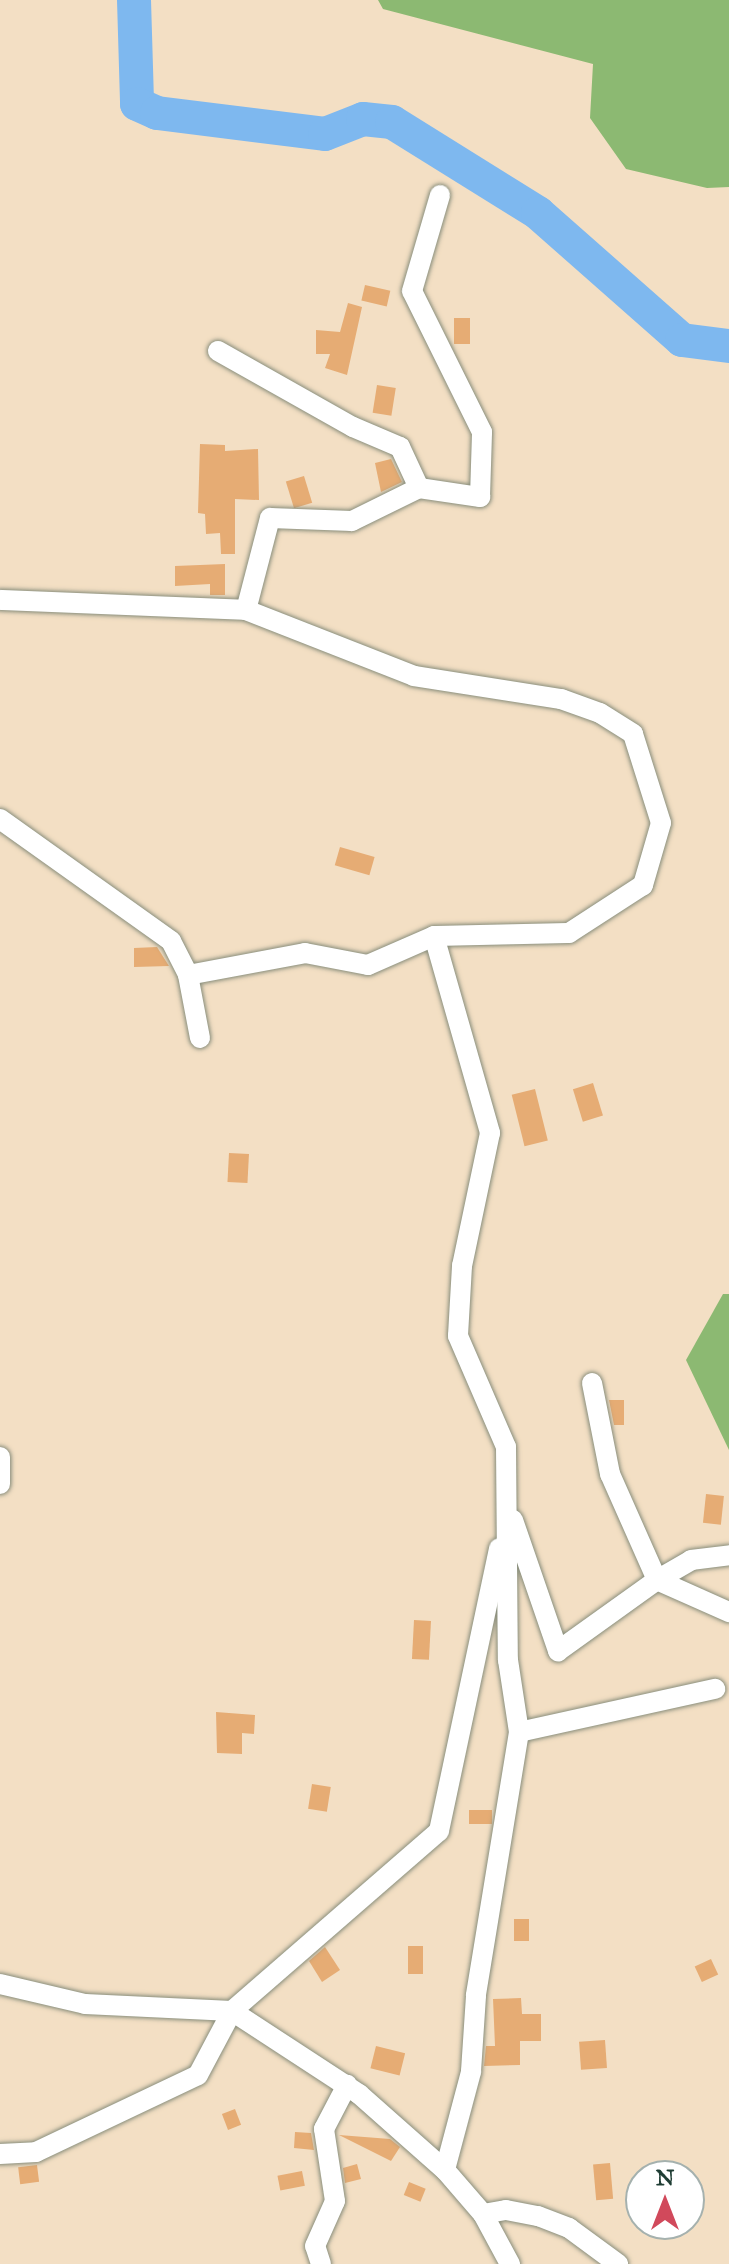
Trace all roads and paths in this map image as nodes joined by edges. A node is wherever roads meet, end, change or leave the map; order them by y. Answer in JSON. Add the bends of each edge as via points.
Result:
{"nodes":[{"id":1,"x":440,"y":195,"type":"dead end"},
{"id":2,"x":218,"y":351,"type":"dead end"},
{"id":3,"x":419,"y":488,"type":"junction"},
{"id":4,"x":0,"y":600,"type":"edge"},
{"id":5,"x":246,"y":610,"type":"junction"},
{"id":6,"x":0,"y":819,"type":"edge"},
{"id":7,"x":434,"y":936,"type":"junction"},
{"id":8,"x":188,"y":975,"type":"junction"},
{"id":9,"x":200,"y":1038,"type":"dead end"},
{"id":10,"x":592,"y":1383,"type":"dead end"},
{"id":11,"x":0,"y":1457,"type":"edge"},
{"id":12,"x":0,"y":1484,"type":"edge"},
{"id":13,"x":508,"y":1505,"type":"junction"},
{"id":14,"x":729,"y":1555,"type":"edge"},
{"id":15,"x":657,"y":1580,"type":"junction"},
{"id":16,"x":729,"y":1612,"type":"edge"},
{"id":17,"x":715,"y":1689,"type":"dead end"},
{"id":18,"x":519,"y":1732,"type":"junction"},
{"id":19,"x":0,"y":1984,"type":"edge"},
{"id":20,"x":232,"y":2011,"type":"junction"},
{"id":21,"x":347,"y":2085,"type":"junction"},
{"id":22,"x":0,"y":2154,"type":"edge"},
{"id":23,"x":445,"y":2170,"type":"junction"},
{"id":24,"x":483,"y":2214,"type":"junction"},
{"id":25,"x":321,"y":2264,"type":"edge"},
{"id":26,"x":510,"y":2264,"type":"edge"},
{"id":27,"x":618,"y":2264,"type":"edge"}],
"edges":[{"from":1,"to":3,"type":"street","via":[[412,291],[482,432],[480,497]]},
{"from":2,"to":3,"type":"street","via":[[353,427],[400,447]]},
{"from":3,"to":5,"type":"street","via":[[352,521],[270,518]]},
{"from":4,"to":5,"type":"street"},
{"from":5,"to":7,"type":"street","via":[[414,676],[561,699],[600,713],[633,734],[661,823],[643,885],[569,933]]},
{"from":6,"to":8,"type":"street","via":[[171,941]]},
{"from":7,"to":8,"type":"street","via":[[368,965],[305,953]]},
{"from":7,"to":13,"type":"street","via":[[490,1133],[462,1266],[458,1336],[506,1447]]},
{"from":8,"to":9,"type":"street"},
{"from":10,"to":15,"type":"street","via":[[610,1474]]},
{"from":11,"to":12,"type":"street"},
{"from":13,"to":15,"type":"street","via":[[558,1651]]},
{"from":13,"to":18,"type":"street","via":[[508,1660]]},
{"from":13,"to":20,"type":"street","via":[[439,1831]]},
{"from":14,"to":15,"type":"street","via":[[691,1560]]},
{"from":15,"to":16,"type":"street"},
{"from":17,"to":18,"type":"street"},
{"from":18,"to":23,"type":"street","via":[[476,1996],[471,2072]]},
{"from":19,"to":20,"type":"street","via":[[85,2004]]},
{"from":20,"to":21,"type":"street"},
{"from":20,"to":22,"type":"street","via":[[198,2075],[36,2152]]},
{"from":21,"to":23,"type":"street"},
{"from":21,"to":25,"type":"street","via":[[324,2129],[335,2201],[315,2246]]},
{"from":23,"to":24,"type":"street"},
{"from":24,"to":26,"type":"street"},
{"from":24,"to":27,"type":"street","via":[[506,2210],[538,2216],[569,2228]]}]}
